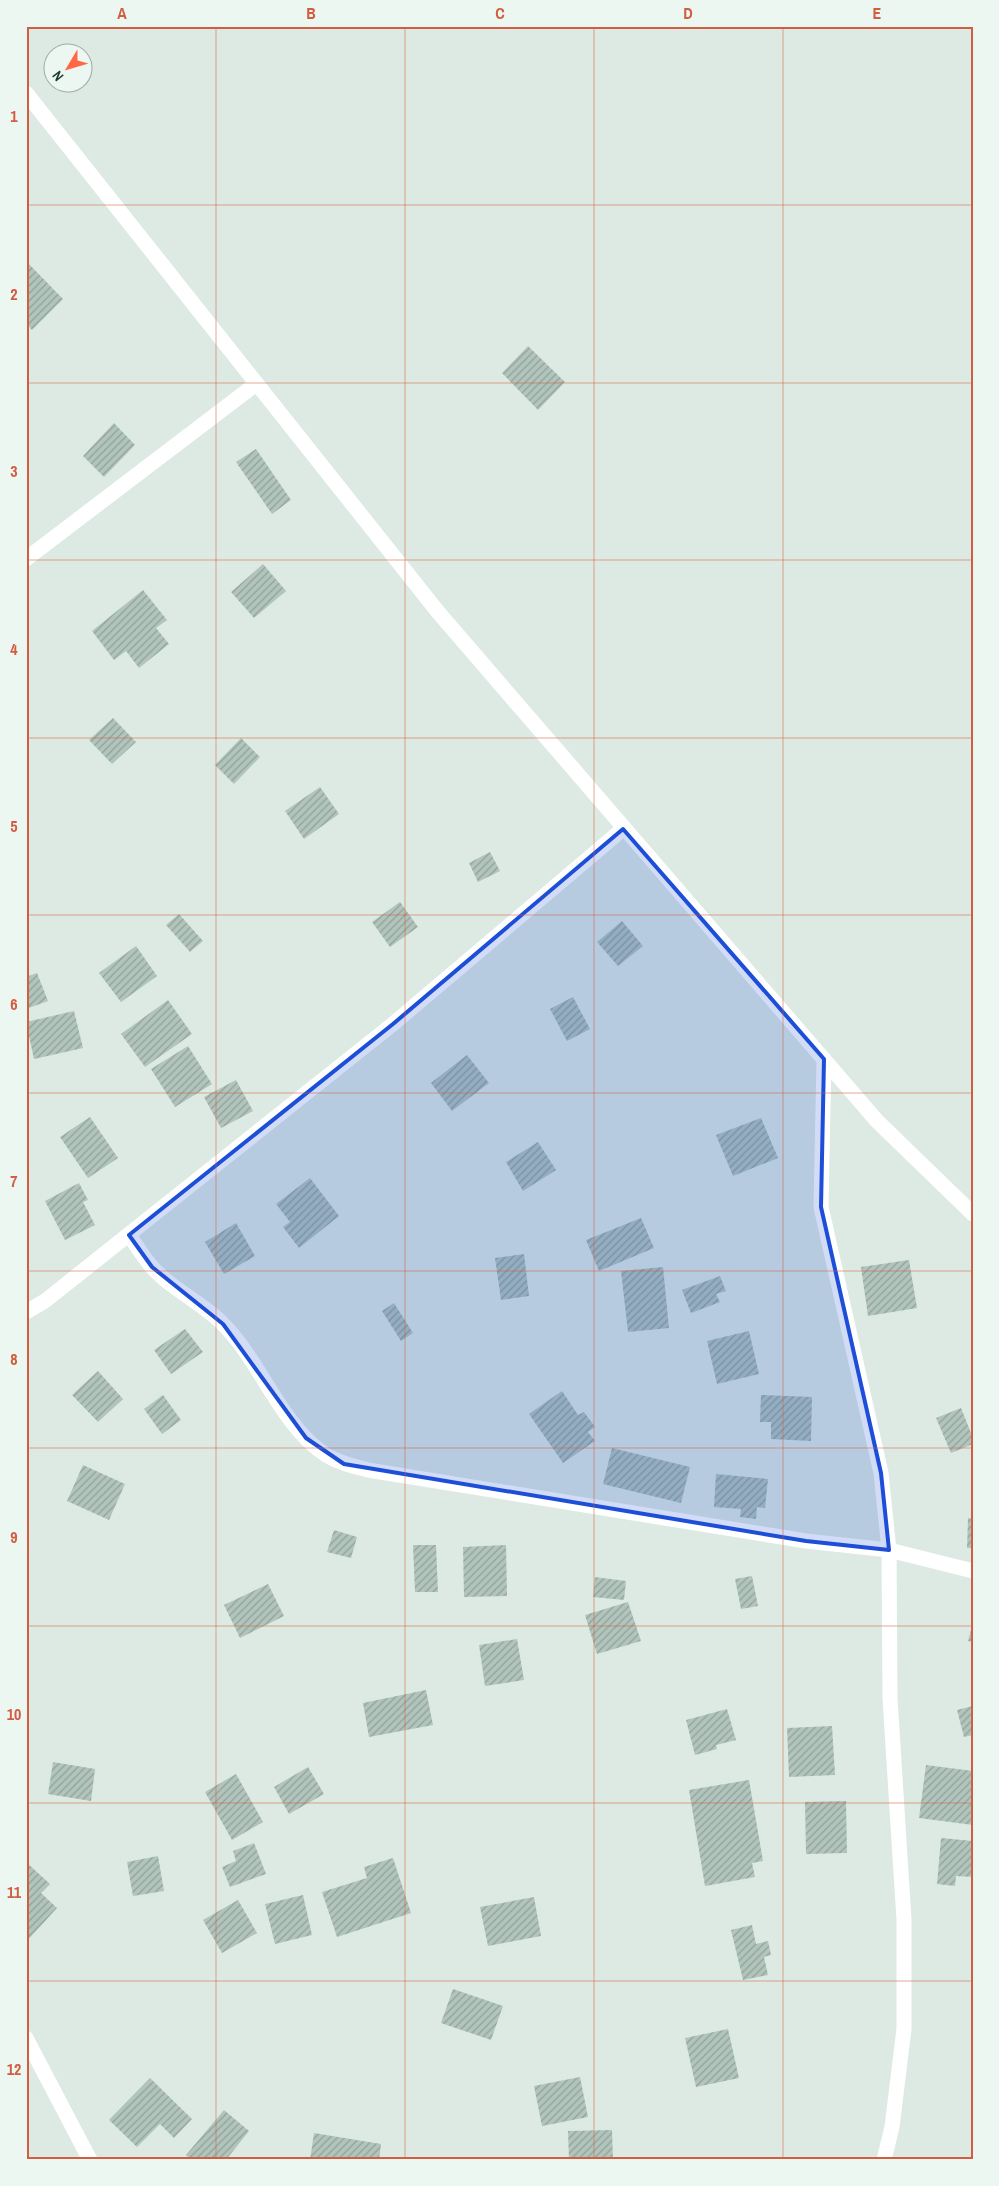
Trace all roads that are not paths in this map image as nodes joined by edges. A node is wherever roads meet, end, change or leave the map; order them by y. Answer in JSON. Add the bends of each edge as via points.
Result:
{"nodes":[{"id":1,"x":26,"y":93,"type":"edge"},
{"id":2,"x":256,"y":384,"type":"junction"},
{"id":3,"x":26,"y":559,"type":"edge"},
{"id":4,"x":623,"y":828,"type":"junction"},
{"id":5,"x":824,"y":1059,"type":"junction"},
{"id":6,"x":973,"y":1214,"type":"edge"},
{"id":7,"x":129,"y":1235,"type":"junction"},
{"id":8,"x":26,"y":1312,"type":"edge"},
{"id":9,"x":889,"y":1550,"type":"junction"},
{"id":10,"x":973,"y":1571,"type":"edge"},
{"id":11,"x":26,"y":2038,"type":"edge"},
{"id":12,"x":90,"y":2160,"type":"edge"},
{"id":13,"x":884,"y":2160,"type":"edge"}],
"edges":[{"from":1,"to":2,"type":"street"},
{"from":2,"to":3,"type":"street"},
{"from":2,"to":4,"type":"street","via":[[438,612]]},
{"from":4,"to":5,"type":"street"},
{"from":4,"to":7,"type":"street","via":[[393,1024]]},
{"from":5,"to":6,"type":"street","via":[[877,1121]]},
{"from":5,"to":9,"type":"street","via":[[821,1207],[881,1473]]},
{"from":7,"to":8,"type":"street","via":[[45,1301]]},
{"from":7,"to":9,"type":"street","via":[[152,1267],[223,1324],[237,1340],[306,1438],[344,1464],[806,1541]]},
{"from":9,"to":10,"type":"street"},
{"from":9,"to":13,"type":"street","via":[[890,1698],[904,1920],[904,2020],[892,2127]]},
{"from":11,"to":12,"type":"street"}]}
